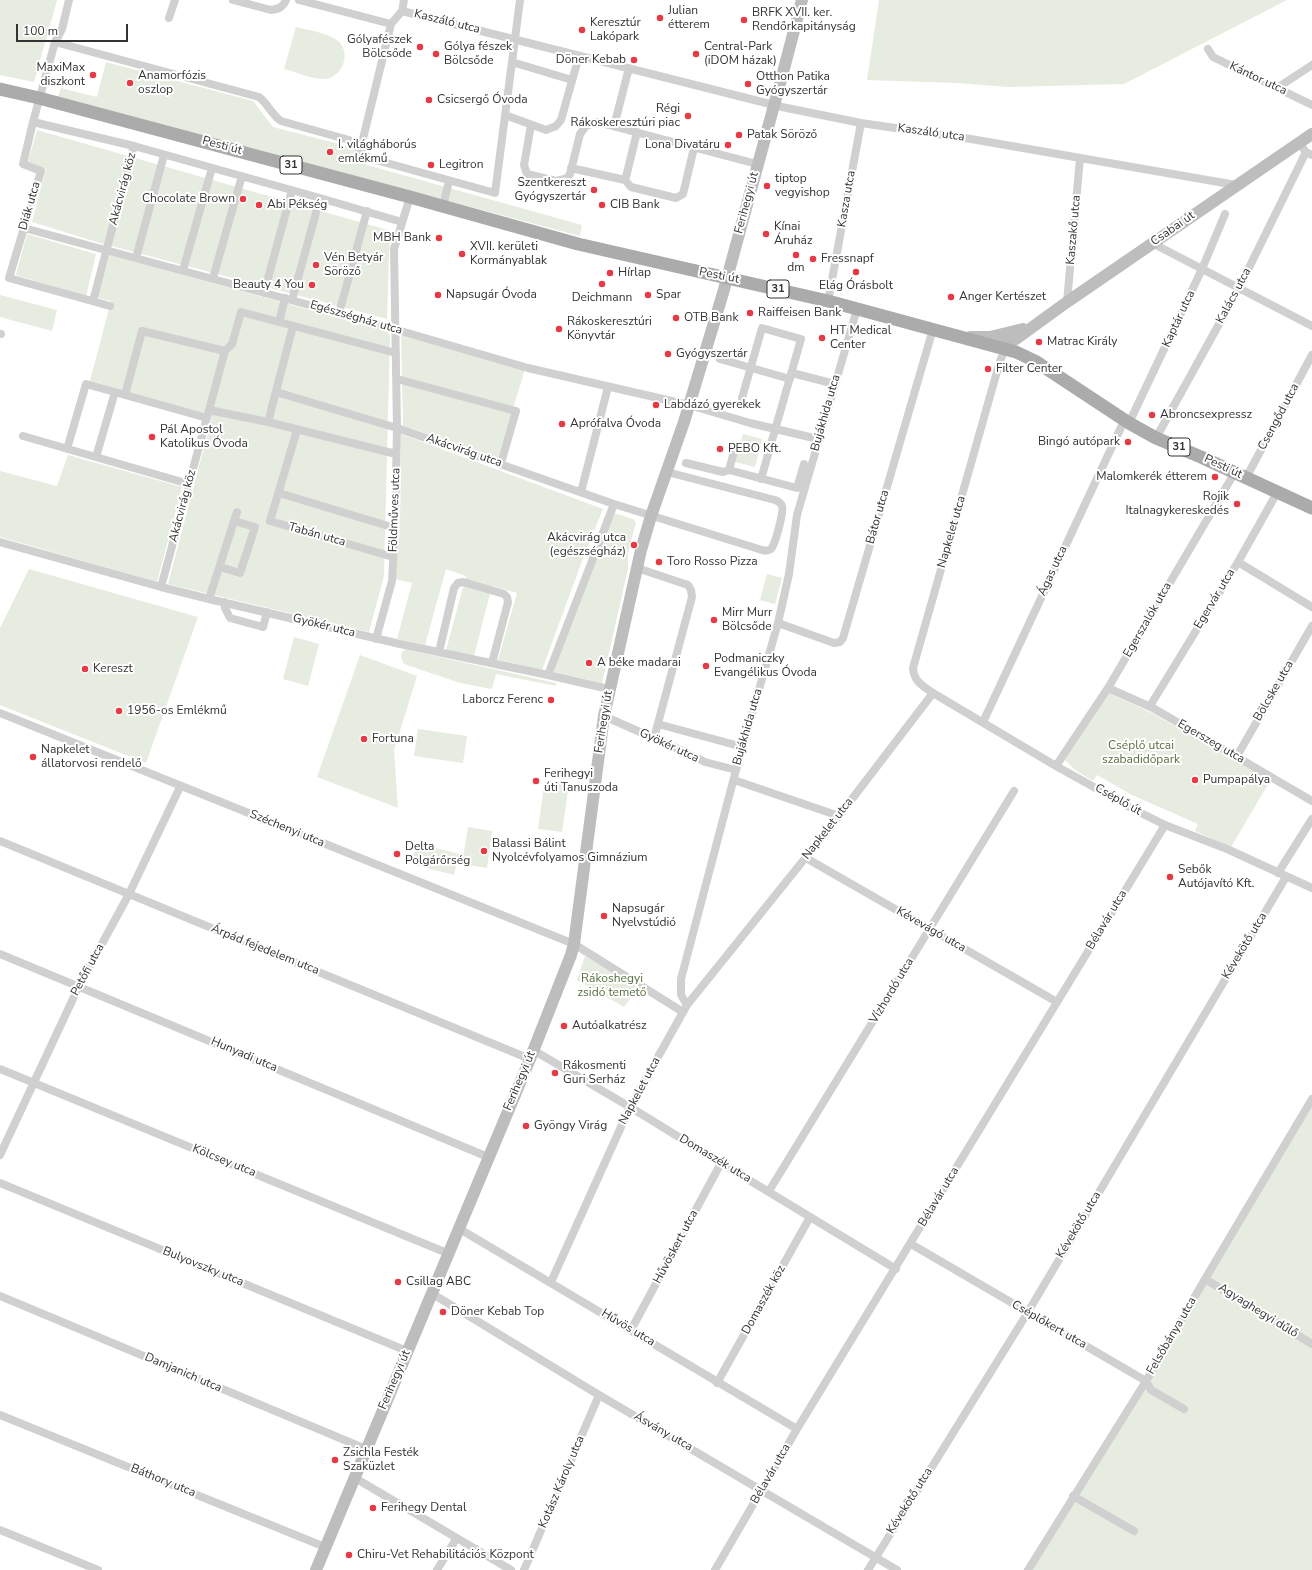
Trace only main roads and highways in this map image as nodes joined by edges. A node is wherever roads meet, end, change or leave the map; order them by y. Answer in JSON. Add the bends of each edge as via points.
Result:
{"nodes":[{"id":1,"x":802,"y":0,"type":"edge"},
{"id":2,"x":0,"y":89,"type":"edge"},
{"id":3,"x":1312,"y":134,"type":"edge"},
{"id":4,"x":1306,"y":150,"type":"edge"},
{"id":5,"x":727,"y":278,"type":"junction"},
{"id":6,"x":1035,"y":326,"type":"junction"},
{"id":7,"x":962,"y":336,"type":"junction"},
{"id":8,"x":1008,"y":347,"type":"junction"},
{"id":9,"x":1312,"y":508,"type":"edge"},
{"id":10,"x":316,"y":1570,"type":"edge"}],
"edges":[{"from":1,"to":5,"type":"main road","name":"Ferihegyi út"},
{"from":2,"to":5,"type":"main road","name":"Pesti út","number":"31","via":[[410,197],[584,246]]},
{"from":3,"to":4,"type":"main road","name":"Csabai út"},
{"from":4,"to":6,"type":"main road","name":"Csabai út","via":[[1236,185]]},
{"from":5,"to":7,"type":"main road","name":"Pesti út","number":"31","via":[[857,309],[932,335]]},
{"from":5,"to":10,"type":"main road","name":"Ferihegyi út","via":[[689,405],[651,516],[609,689],[574,944],[563,978]]},
{"from":6,"to":7,"type":"main road","name":"Csabai út","via":[[990,337]]},
{"from":6,"to":8,"type":"main road","name":"Csabai út"},
{"from":7,"to":8,"type":"main road","name":"Pesti út","number":"31"},
{"from":8,"to":9,"type":"main road","name":"Pesti út","number":"31","via":[[1126,422],[1156,438]]}]}
